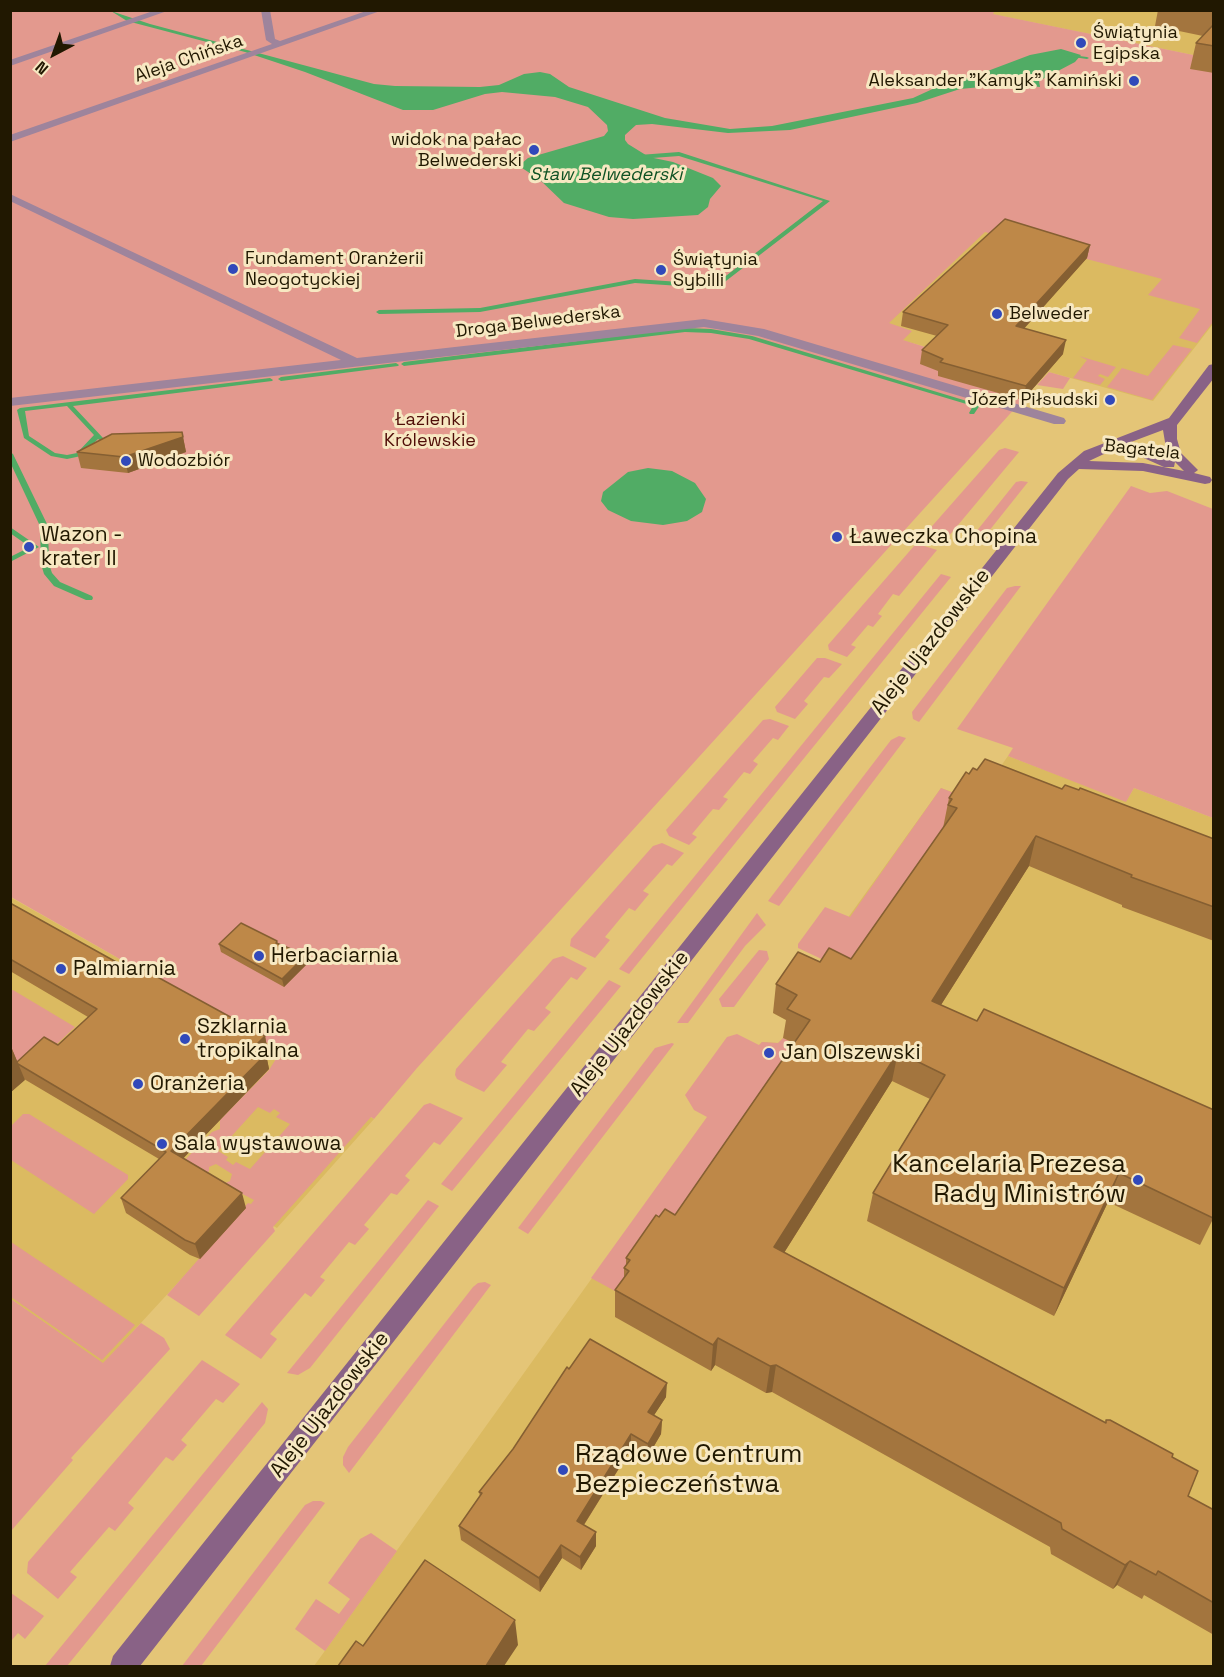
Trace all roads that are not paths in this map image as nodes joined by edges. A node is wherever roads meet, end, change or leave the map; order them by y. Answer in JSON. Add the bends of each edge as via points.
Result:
{"nodes":[{"id":1,"x":166,"y":10,"type":"edge"},
{"id":2,"x":264,"y":10,"type":"edge"},
{"id":3,"x":379,"y":10,"type":"edge"},
{"id":4,"x":279,"y":45,"type":"junction"},
{"id":5,"x":10,"y":63,"type":"edge"},
{"id":6,"x":10,"y":140,"type":"edge"},
{"id":7,"x":10,"y":197,"type":"edge"},
{"id":8,"x":356,"y":362,"type":"junction"},
{"id":9,"x":1214,"y":368,"type":"edge"},
{"id":10,"x":10,"y":402,"type":"edge"},
{"id":11,"x":1059,"y":421,"type":"dead end"},
{"id":12,"x":1170,"y":423,"type":"junction"},
{"id":13,"x":1119,"y":442,"type":"junction"},
{"id":14,"x":1074,"y":465,"type":"junction"},
{"id":15,"x":1209,"y":482,"type":"edge"},
{"id":16,"x":123,"y":1666,"type":"edge"}],
"edges":[{"from":1,"to":5,"type":"street"},
{"from":2,"to":4,"type":"street","via":[[271,40]]},
{"from":3,"to":4,"type":"street","name":"Aleja Chińska"},
{"from":4,"to":6,"type":"street","name":"Aleja Chińska"},
{"from":7,"to":8,"type":"street"},
{"from":8,"to":10,"type":"street","name":"Droga Belwederska"},
{"from":8,"to":11,"type":"street","name":"Droga Belwederska","via":[[681,324],[712,324],[760,332]]},
{"from":9,"to":12,"type":"street","via":[[1178,418]]},
{"from":12,"to":13,"type":"street","name":"Aleje Ujazdowskie"},
{"from":12,"to":15,"type":"street","via":[[1174,454]]},
{"from":13,"to":14,"type":"street","name":"Aleje Ujazdowskie"},
{"from":13,"to":15,"type":"street","name":"Bagatela"},
{"from":14,"to":15,"type":"street","name":"Bagatela","via":[[1143,467]]},
{"from":14,"to":16,"type":"street","name":"Aleje Ujazdowskie"}]}
